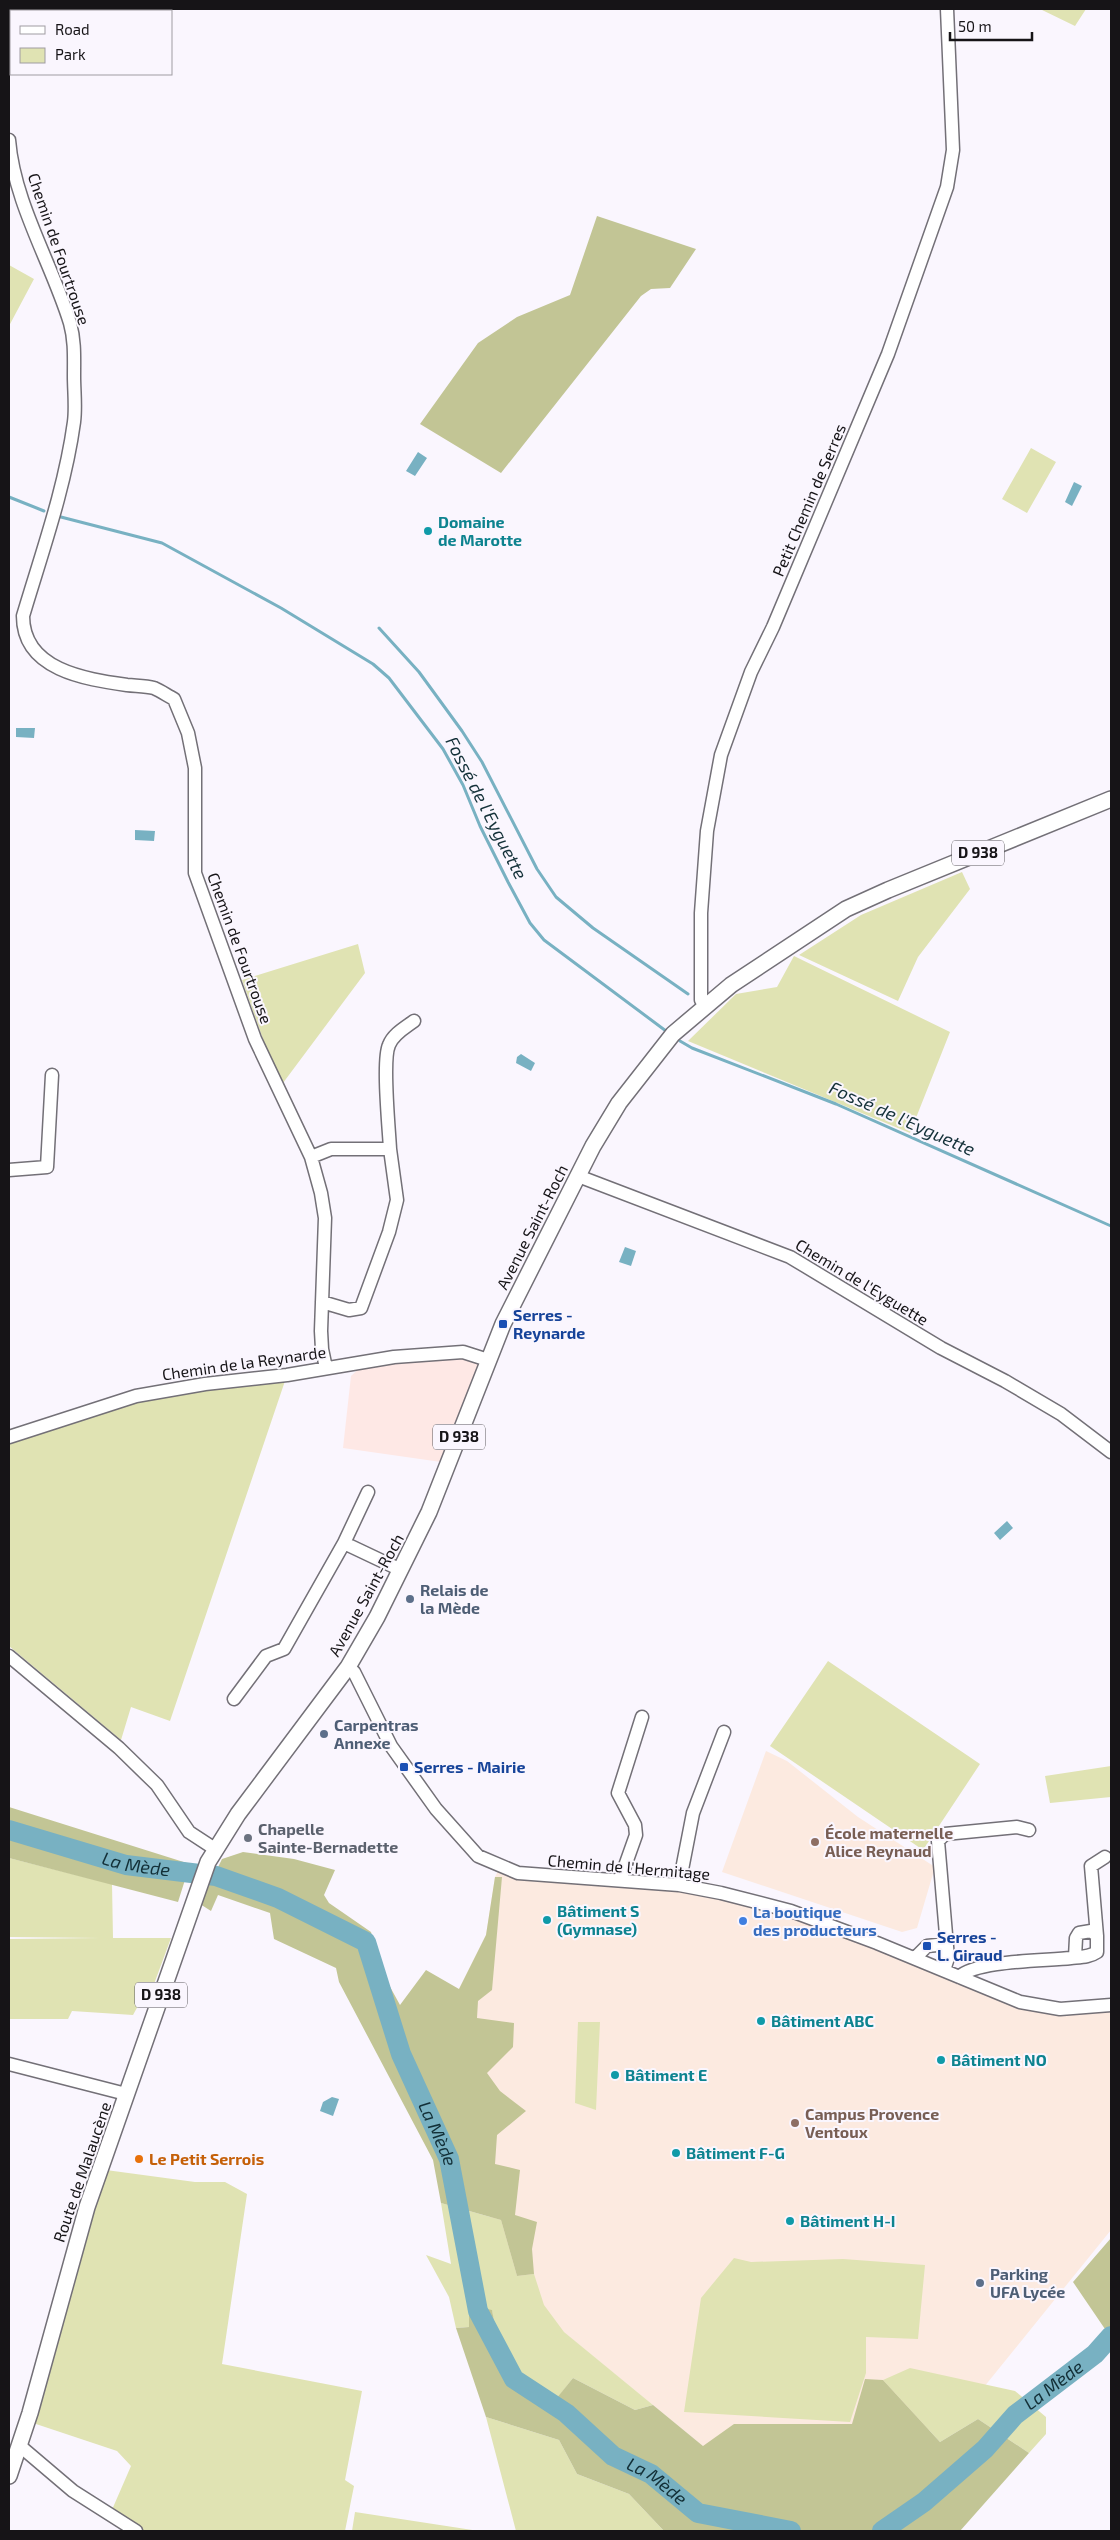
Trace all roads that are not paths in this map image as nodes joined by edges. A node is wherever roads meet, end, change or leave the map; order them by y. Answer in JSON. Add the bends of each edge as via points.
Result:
{"nodes":[{"id":1,"x":947,"y":9,"type":"edge"},
{"id":2,"x":9,"y":140,"type":"edge"},
{"id":3,"x":1111,"y":798,"type":"edge"},
{"id":4,"x":704,"y":1005,"type":"junction"},
{"id":5,"x":414,"y":1021,"type":"dead end"},
{"id":6,"x":52,"y":1075,"type":"dead end"},
{"id":7,"x":390,"y":1149,"type":"junction"},
{"id":8,"x":311,"y":1157,"type":"junction"},
{"id":9,"x":9,"y":1170,"type":"edge"},
{"id":10,"x":578,"y":1176,"type":"junction"},
{"id":11,"x":322,"y":1302,"type":"junction"},
{"id":12,"x":488,"y":1360,"type":"junction"},
{"id":13,"x":326,"y":1368,"type":"junction"},
{"id":14,"x":9,"y":1437,"type":"edge"},
{"id":15,"x":1111,"y":1452,"type":"edge"},
{"id":16,"x":368,"y":1492,"type":"dead end"},
{"id":17,"x":344,"y":1544,"type":"junction"},
{"id":18,"x":401,"y":1570,"type":"junction"},
{"id":19,"x":9,"y":1656,"type":"edge"},
{"id":20,"x":348,"y":1667,"type":"junction"},
{"id":21,"x":234,"y":1699,"type":"dead end"},
{"id":22,"x":642,"y":1717,"type":"dead end"},
{"id":23,"x":724,"y":1732,"type":"dead end"},
{"id":24,"x":1028,"y":1830,"type":"dead end"},
{"id":25,"x":211,"y":1855,"type":"junction"},
{"id":26,"x":1104,"y":1857,"type":"dead end"},
{"id":27,"x":620,"y":1880,"type":"junction"},
{"id":28,"x":200,"y":1882,"type":"joint"},
{"id":29,"x":679,"y":1885,"type":"junction"},
{"id":30,"x":1097,"y":1936,"type":"junction"},
{"id":31,"x":946,"y":1944,"type":"junction"},
{"id":32,"x":1075,"y":1957,"type":"junction"},
{"id":33,"x":915,"y":1958,"type":"junction"},
{"id":34,"x":944,"y":1970,"type":"junction"},
{"id":35,"x":958,"y":1976,"type":"junction"},
{"id":36,"x":1111,"y":2005,"type":"edge"},
{"id":37,"x":9,"y":2064,"type":"edge"},
{"id":38,"x":126,"y":2094,"type":"junction"},
{"id":39,"x":20,"y":2446,"type":"junction"},
{"id":40,"x":9,"y":2476,"type":"edge"},
{"id":41,"x":136,"y":2531,"type":"edge"}],
"edges":[{"from":1,"to":4,"type":"street","name":"Petit Chemin de Serres","via":[[953,140],[947,187],[888,354],[751,672],[721,755],[708,831],[701,914],[701,1000]]},
{"from":2,"to":8,"type":"street","name":"Chemin de Fourtrouse","via":[[24,201],[66,311],[75,344],[72,435],[23,616],[23,630],[27,642],[38,655],[59,670],[154,688],[174,699],[188,733],[195,768],[195,873],[255,1039]]},
{"from":3,"to":4,"type":"main road","name":"Avenue Saint-Roch","number":"D 938","via":[[846,909]]},
{"from":4,"to":10,"type":"main road","name":"Avenue Saint-Roch","number":"D 938","via":[[673,1034],[637,1078],[608,1121]]},
{"from":5,"to":7,"type":"street","via":[[388,1045]]},
{"from":6,"to":9,"type":"street","via":[[47,1167]]},
{"from":7,"to":8,"type":"street","via":[[331,1149]]},
{"from":7,"to":11,"type":"street","via":[[397,1200],[362,1308],[349,1310]]},
{"from":8,"to":11,"type":"street","name":"Chemin de Fourtrouse","via":[[324,1208]]},
{"from":10,"to":12,"type":"main road","name":"Avenue Saint-Roch","number":"D 938"},
{"from":10,"to":15,"type":"street","name":"Chemin de l'Eyguette","via":[[790,1257],[941,1348],[1061,1414]]},
{"from":11,"to":13,"type":"street","name":"Chemin de Fourtrouse","via":[[322,1349]]},
{"from":12,"to":13,"type":"street","name":"Chemin de la Reynarde","via":[[457,1352],[370,1360]]},
{"from":12,"to":18,"type":"main road","name":"Avenue Saint-Roch","number":"D 938","via":[[429,1512]]},
{"from":13,"to":14,"type":"street","name":"Chemin de la Reynarde","via":[[136,1396]]},
{"from":16,"to":17,"type":"street"},
{"from":17,"to":18,"type":"street"},
{"from":17,"to":21,"type":"street","via":[[284,1649],[266,1656]]},
{"from":18,"to":20,"type":"main road","name":"Avenue Saint-Roch","number":"D 938"},
{"from":19,"to":25,"type":"street","via":[[119,1748],[157,1785],[189,1832]]},
{"from":20,"to":25,"type":"main road","name":"Avenue Saint-Roch","number":"D 938"},
{"from":20,"to":27,"type":"street","name":"Chemin de l'Hermitage","via":[[354,1672],[404,1767],[478,1856],[518,1873]]},
{"from":22,"to":27,"type":"street","via":[[618,1793],[635,1824],[636,1835]]},
{"from":23,"to":29,"type":"street","via":[[694,1813]]},
{"from":24,"to":31,"type":"street","via":[[1017,1827],[941,1837],[938,1850]]},
{"from":25,"to":28,"type":"main road","name":"Avenue Saint-Roch","number":"D 938"},
{"from":26,"to":30,"type":"street","via":[[1091,1866]]},
{"from":27,"to":29,"type":"street","name":"Chemin de l'Hermitage"},
{"from":28,"to":38,"type":"main road","name":"Route de Malaucène","number":"D 938"},
{"from":29,"to":33,"type":"street","name":"Chemin de l'Hermitage","via":[[722,1892],[791,1912]]},
{"from":30,"to":32,"type":"street","via":[[1097,1952]]},
{"from":30,"to":32,"type":"street","via":[[1091,1931],[1079,1933]]},
{"from":31,"to":33,"type":"street","via":[[927,1946]]},
{"from":31,"to":34,"type":"street","via":[[948,1958]]},
{"from":32,"to":35,"type":"street","via":[[982,1967]]},
{"from":33,"to":34,"type":"street","name":"Chemin de l'Hermitage"},
{"from":34,"to":35,"type":"street","name":"Chemin de l'Hermitage"},
{"from":35,"to":36,"type":"street","name":"Chemin de l'Hermitage","via":[[995,1994],[1037,2007],[1060,2009]]},
{"from":37,"to":38,"type":"street"},
{"from":38,"to":39,"type":"main road","name":"Route de Malaucène","number":"D 938","via":[[76,2243]]},
{"from":39,"to":40,"type":"main road","name":"Route de Malaucène","number":"D 938"},
{"from":39,"to":41,"type":"street","via":[[73,2491]]}]}
